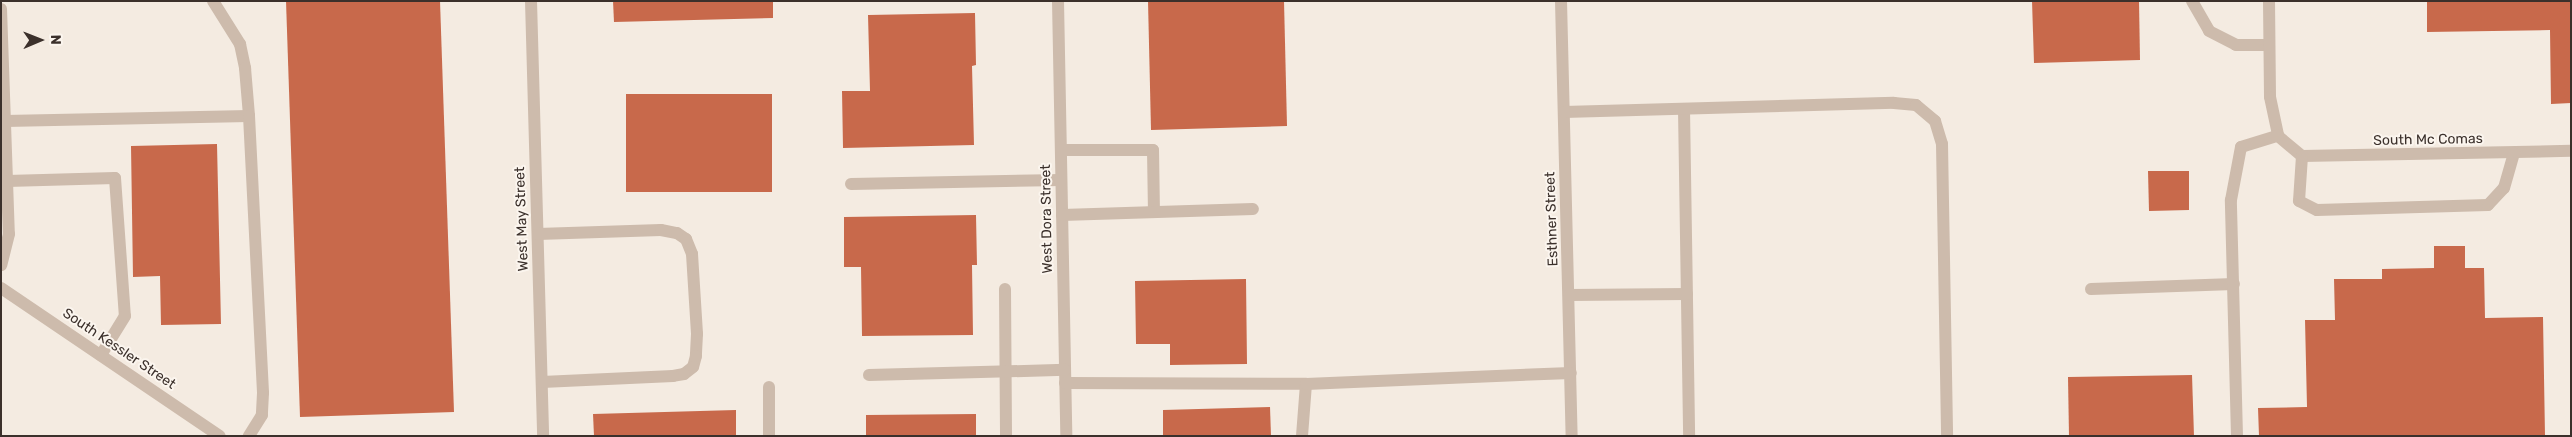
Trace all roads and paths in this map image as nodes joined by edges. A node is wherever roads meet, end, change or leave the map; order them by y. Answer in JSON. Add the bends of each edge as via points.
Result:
{"nodes":[{"id":1,"x":213,"y":1,"type":"edge"},
{"id":2,"x":531,"y":1,"type":"edge"},
{"id":3,"x":1058,"y":1,"type":"edge"},
{"id":4,"x":1561,"y":1,"type":"edge"},
{"id":5,"x":2192,"y":1,"type":"edge"},
{"id":6,"x":2269,"y":1,"type":"edge"},
{"id":7,"x":1,"y":9,"type":"edge"},
{"id":8,"x":2269,"y":45,"type":"junction"},
{"id":9,"x":1684,"y":109,"type":"junction"},
{"id":10,"x":1564,"y":112,"type":"junction"},
{"id":11,"x":249,"y":116,"type":"junction"},
{"id":12,"x":5,"y":121,"type":"junction"},
{"id":13,"x":2278,"y":136,"type":"junction"},
{"id":14,"x":1060,"y":150,"type":"junction"},
{"id":15,"x":2571,"y":152,"type":"edge"},
{"id":16,"x":2514,"y":153,"type":"junction"},
{"id":17,"x":2302,"y":156,"type":"junction"},
{"id":18,"x":1061,"y":180,"type":"junction"},
{"id":19,"x":7,"y":181,"type":"junction"},
{"id":20,"x":851,"y":184,"type":"dead end"},
{"id":21,"x":1253,"y":209,"type":"dead end"},
{"id":22,"x":1154,"y":212,"type":"junction"},
{"id":23,"x":1062,"y":215,"type":"junction"},
{"id":24,"x":538,"y":234,"type":"junction"},
{"id":25,"x":1,"y":264,"type":"edge"},
{"id":26,"x":2234,"y":284,"type":"junction"},
{"id":27,"x":1,"y":288,"type":"edge"},
{"id":28,"x":1005,"y":289,"type":"dead end"},
{"id":29,"x":2091,"y":289,"type":"dead end"},
{"id":30,"x":1687,"y":294,"type":"junction"},
{"id":31,"x":1569,"y":295,"type":"junction"},
{"id":32,"x":101,"y":355,"type":"junction"},
{"id":33,"x":1005,"y":371,"type":"junction"},
{"id":34,"x":1571,"y":373,"type":"junction"},
{"id":35,"x":870,"y":375,"type":"dead end"},
{"id":36,"x":1065,"y":376,"type":"junction"},
{"id":37,"x":542,"y":382,"type":"junction"},
{"id":38,"x":1306,"y":384,"type":"junction"},
{"id":39,"x":769,"y":387,"type":"dead end"},
{"id":40,"x":220,"y":436,"type":"edge"},
{"id":41,"x":249,"y":436,"type":"edge"},
{"id":42,"x":543,"y":436,"type":"edge"},
{"id":43,"x":769,"y":436,"type":"edge"},
{"id":44,"x":1006,"y":436,"type":"edge"},
{"id":45,"x":1066,"y":436,"type":"edge"},
{"id":46,"x":1302,"y":436,"type":"edge"},
{"id":47,"x":1572,"y":436,"type":"edge"},
{"id":48,"x":1689,"y":436,"type":"edge"},
{"id":49,"x":1947,"y":436,"type":"edge"},
{"id":50,"x":2237,"y":436,"type":"edge"}],
"edges":[{"from":1,"to":11,"type":"street","via":[[240,44]]},
{"from":2,"to":24,"type":"street","name":"West May Street"},
{"from":3,"to":14,"type":"street","name":"West Dora Street"},
{"from":4,"to":10,"type":"street","name":"Esthner Street"},
{"from":5,"to":8,"type":"street","via":[[2209,30],[2229,42],[2236,46]]},
{"from":6,"to":8,"type":"street"},
{"from":7,"to":12,"type":"street"},
{"from":8,"to":13,"type":"street","via":[[2270,97]]},
{"from":9,"to":10,"type":"street"},
{"from":9,"to":30,"type":"street"},
{"from":9,"to":49,"type":"street","via":[[1894,103],[1916,105],[1935,121],[1942,144]]},
{"from":10,"to":31,"type":"street","name":"Esthner Street"},
{"from":11,"to":12,"type":"street"},
{"from":11,"to":41,"type":"street","via":[[263,392],[262,415]]},
{"from":12,"to":19,"type":"street"},
{"from":13,"to":17,"type":"street"},
{"from":13,"to":26,"type":"street","via":[[2241,147],[2231,200]]},
{"from":14,"to":18,"type":"street","name":"West Dora Street"},
{"from":14,"to":22,"type":"street","via":[[1153,150]]},
{"from":15,"to":16,"type":"street","name":"South Mc Comas"},
{"from":16,"to":17,"type":"street","name":"South Mc Comas"},
{"from":16,"to":17,"type":"street","via":[[2504,188],[2488,205],[2317,210],[2299,201]]},
{"from":18,"to":20,"type":"street"},
{"from":18,"to":23,"type":"street","name":"West Dora Street"},
{"from":19,"to":25,"type":"street","via":[[9,234]]},
{"from":19,"to":32,"type":"street","via":[[115,178],[125,316]]},
{"from":21,"to":22,"type":"street"},
{"from":22,"to":23,"type":"street"},
{"from":23,"to":36,"type":"street","name":"West Dora Street"},
{"from":24,"to":37,"type":"street","name":"West May Street"},
{"from":24,"to":37,"type":"street","via":[[677,232],[686,239],[692,254],[697,334],[693,367],[684,374]]},
{"from":26,"to":29,"type":"street"},
{"from":26,"to":50,"type":"street"},
{"from":27,"to":32,"type":"street","name":"South Kessler Street"},
{"from":28,"to":33,"type":"street"},
{"from":30,"to":31,"type":"street"},
{"from":30,"to":48,"type":"street"},
{"from":31,"to":34,"type":"street","name":"Esthner Street"},
{"from":32,"to":40,"type":"street","name":"South Kessler Street"},
{"from":33,"to":35,"type":"street"},
{"from":33,"to":36,"type":"street"},
{"from":33,"to":44,"type":"street"},
{"from":34,"to":38,"type":"street"},
{"from":34,"to":47,"type":"street","name":"Esthner Street"},
{"from":36,"to":38,"type":"street"},
{"from":36,"to":45,"type":"street","name":"West Dora Street"},
{"from":37,"to":42,"type":"street","name":"West May Street"},
{"from":38,"to":46,"type":"street"},
{"from":39,"to":43,"type":"street"}]}
